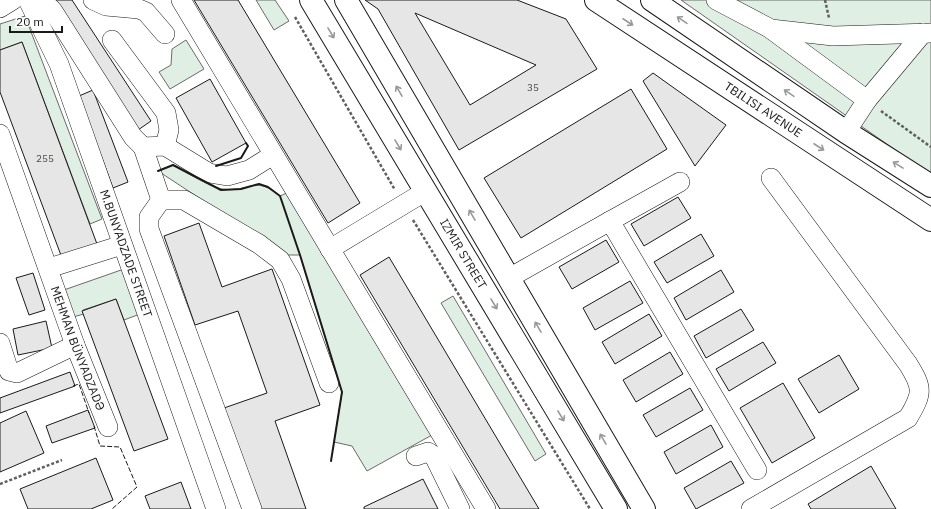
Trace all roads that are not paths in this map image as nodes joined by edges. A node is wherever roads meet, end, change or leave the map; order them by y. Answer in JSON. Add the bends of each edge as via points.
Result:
{"nodes":[{"id":1,"x":13,"y":0,"type":"edge"},
{"id":2,"x":28,"y":0,"type":"edge"},
{"id":3,"x":42,"y":0,"type":"edge"},
{"id":4,"x":181,"y":0,"type":"edge"},
{"id":5,"x":311,"y":0,"type":"edge"},
{"id":6,"x":346,"y":0,"type":"edge"},
{"id":7,"x":596,"y":0,"type":"edge"},
{"id":8,"x":652,"y":0,"type":"edge"},
{"id":9,"x":716,"y":0,"type":"edge"},
{"id":10,"x":102,"y":2,"type":"edge"},
{"id":11,"x":0,"y":8,"type":"edge"},
{"id":12,"x":770,"y":29,"type":"junction"},
{"id":13,"x":927,"y":33,"type":"edge"},
{"id":14,"x":165,"y":34,"type":"dead end"},
{"id":15,"x":112,"y":40,"type":"dead end"},
{"id":16,"x":868,"y":100,"type":"junction"},
{"id":17,"x":846,"y":132,"type":"junction"},
{"id":18,"x":0,"y":134,"type":"edge"},
{"id":19,"x":165,"y":146,"type":"junction"},
{"id":20,"x":143,"y":148,"type":"junction"},
{"id":21,"x":273,"y":155,"type":"junction"},
{"id":22,"x":771,"y":178,"type":"dead end"},
{"id":23,"x":680,"y":182,"type":"dead end"},
{"id":24,"x":931,"y":186,"type":"edge"},
{"id":25,"x":426,"y":191,"type":"junction"},
{"id":26,"x":161,"y":200,"type":"junction"},
{"id":27,"x":931,"y":220,"type":"edge"},
{"id":28,"x":610,"y":222,"type":"junction"},
{"id":29,"x":122,"y":245,"type":"junction"},
{"id":30,"x":330,"y":249,"type":"junction"},
{"id":31,"x":49,"y":268,"type":"junction"},
{"id":32,"x":509,"y":278,"type":"junction"},
{"id":33,"x":0,"y":343,"type":"edge"},
{"id":34,"x":74,"y":345,"type":"junction"},
{"id":35,"x":329,"y":383,"type":"dead end"},
{"id":36,"x":925,"y":394,"type":"edge"},
{"id":37,"x":108,"y":427,"type":"dead end"},
{"id":38,"x":416,"y":456,"type":"dead end"},
{"id":39,"x":616,"y":460,"type":"junction"},
{"id":40,"x":757,"y":470,"type":"dead end"},
{"id":41,"x":595,"y":473,"type":"junction"},
{"id":42,"x":611,"y":507,"type":"edge"},
{"id":43,"x":216,"y":509,"type":"edge"},
{"id":44,"x":252,"y":509,"type":"edge"},
{"id":45,"x":460,"y":509,"type":"edge"},
{"id":46,"x":486,"y":509,"type":"edge"},
{"id":47,"x":644,"y":509,"type":"edge"},
{"id":48,"x":751,"y":509,"type":"edge"}],
"edges":[{"from":1,"to":11,"type":"street"},
{"from":2,"to":29,"type":"street","name":"M.BUNYADZADE STREET","via":[[59,64]]},
{"from":3,"to":20,"type":"street","via":[[53,11],[133,138]]},
{"from":4,"to":21,"type":"street"},
{"from":5,"to":25,"type":"main road","name":"IZMIR STREET","one_way":true},
{"from":32,"to":6,"type":"main road","one_way":true},
{"from":7,"to":27,"type":"main road","name":"TBILISI AVENUE","one_way":true},
{"from":17,"to":8,"type":"main road","one_way":true},
{"from":9,"to":12,"type":"street"},
{"from":10,"to":14,"type":"street","via":[[146,12]]},
{"from":12,"to":13,"type":"street","via":[[833,36]]},
{"from":12,"to":16,"type":"street"},
{"from":13,"to":16,"type":"street"},
{"from":15,"to":19,"type":"street","via":[[166,113],[169,130]]},
{"from":16,"to":17,"type":"street"},
{"from":24,"to":17,"type":"main road","one_way":true},
{"from":18,"to":31,"type":"street","name":"MEHMAN BÜNYADZADƏ"},
{"from":19,"to":20,"type":"street"},
{"from":19,"to":21,"type":"street","via":[[209,173],[227,176],[249,170]]},
{"from":20,"to":26,"type":"street"},
{"from":21,"to":30,"type":"street"},
{"from":22,"to":36,"type":"street","via":[[908,364]]},
{"from":23,"to":28,"type":"street"},
{"from":25,"to":30,"type":"street"},
{"from":25,"to":41,"type":"main road","name":"IZMIR STREET","one_way":true},
{"from":26,"to":35,"type":"street","via":[[184,200],[259,244],[280,260],[290,279]]},
{"from":26,"to":44,"type":"street","via":[[149,216],[149,229]]},
{"from":28,"to":32,"type":"street"},
{"from":28,"to":40,"type":"street"},
{"from":29,"to":31,"type":"street"},
{"from":29,"to":43,"type":"street","name":"M.BUNYADZADE STREET"},
{"from":30,"to":46,"type":"street"},
{"from":31,"to":34,"type":"street","name":"MEHMAN BÜNYADZADƏ"},
{"from":39,"to":32,"type":"main road","one_way":true},
{"from":33,"to":34,"type":"street","via":[[9,371],[17,373]]},
{"from":34,"to":37,"type":"street","name":"MEHMAN BÜNYADZADƏ"},
{"from":36,"to":48,"type":"street","via":[[908,418]]},
{"from":38,"to":45,"type":"street","via":[[428,452],[434,456]]},
{"from":39,"to":41,"type":"main road"},
{"from":39,"to":47,"type":"main road"},
{"from":41,"to":42,"type":"main road","name":"IZMIR STREET"}]}
